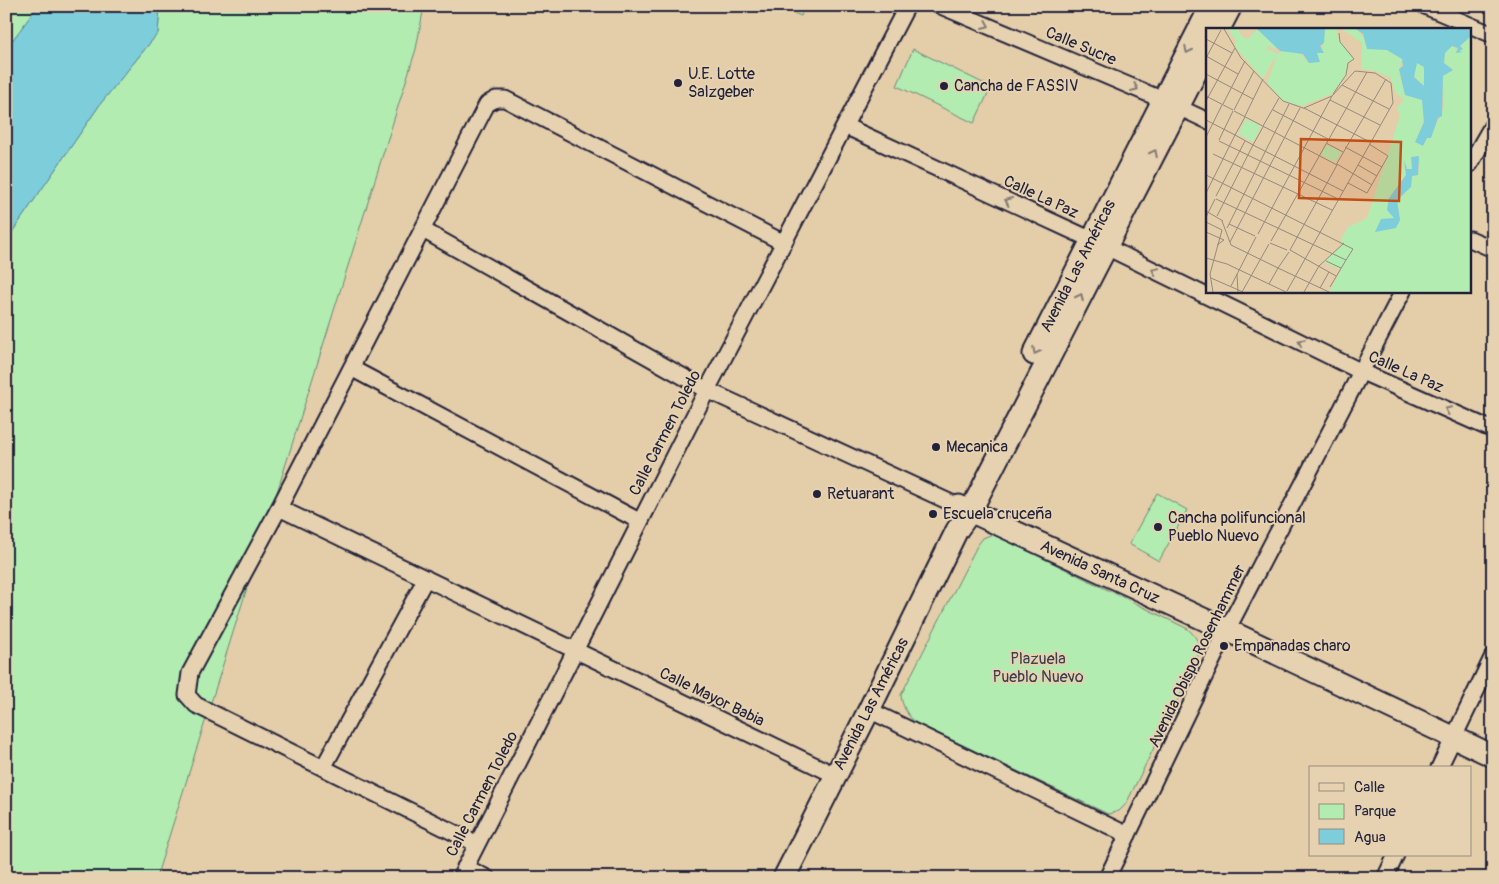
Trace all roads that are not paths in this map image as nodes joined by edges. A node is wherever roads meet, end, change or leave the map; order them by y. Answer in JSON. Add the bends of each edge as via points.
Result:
{"nodes":[{"id":1,"x":906,"y":6,"type":"edge"},
{"id":2,"x":941,"y":6,"type":"edge"},
{"id":3,"x":1211,"y":6,"type":"edge"},
{"id":4,"x":1230,"y":6,"type":"edge"},
{"id":5,"x":1425,"y":6,"type":"edge"},
{"id":6,"x":1219,"y":28,"type":"edge"},
{"id":7,"x":1493,"y":35,"type":"edge"},
{"id":8,"x":1206,"y":52,"type":"edge"},
{"id":9,"x":1170,"y":103,"type":"junction"},
{"id":10,"x":1206,"y":120,"type":"edge"},
{"id":11,"x":1493,"y":124,"type":"edge"},
{"id":12,"x":844,"y":126,"type":"junction"},
{"id":13,"x":1472,"y":161,"type":"edge"},
{"id":14,"x":423,"y":230,"type":"junction"},
{"id":15,"x":1472,"y":240,"type":"edge"},
{"id":16,"x":784,"y":243,"type":"junction"},
{"id":17,"x":1099,"y":243,"type":"junction"},
{"id":18,"x":1493,"y":249,"type":"edge"},
{"id":19,"x":1402,"y":292,"type":"edge"},
{"id":20,"x":351,"y":368,"type":"junction"},
{"id":21,"x":1362,"y":372,"type":"junction"},
{"id":22,"x":707,"y":390,"type":"junction"},
{"id":23,"x":1493,"y":430,"type":"edge"},
{"id":24,"x":279,"y":508,"type":"junction"},
{"id":25,"x":964,"y":509,"type":"junction"},
{"id":26,"x":640,"y":522,"type":"junction"},
{"id":27,"x":426,"y":578,"type":"junction"},
{"id":28,"x":1227,"y":630,"type":"junction"},
{"id":29,"x":574,"y":650,"type":"junction"},
{"id":30,"x":1493,"y":656,"type":"edge"},
{"id":31,"x":869,"y":710,"type":"junction"},
{"id":32,"x":1454,"y":737,"type":"junction"},
{"id":33,"x":1493,"y":756,"type":"edge"},
{"id":34,"x":1440,"y":766,"type":"edge"},
{"id":35,"x":323,"y":768,"type":"junction"},
{"id":36,"x":835,"y":775,"type":"junction"},
{"id":37,"x":1128,"y":835,"type":"junction"},
{"id":38,"x":477,"y":844,"type":"junction"},
{"id":39,"x":1396,"y":856,"type":"edge"},
{"id":40,"x":462,"y":872,"type":"edge"},
{"id":41,"x":487,"y":878,"type":"edge"},
{"id":42,"x":784,"y":878,"type":"edge"},
{"id":43,"x":1107,"y":878,"type":"edge"},
{"id":44,"x":1385,"y":878,"type":"edge"}],
"edges":[{"from":1,"to":12,"type":"street","name":"Calle Carmen Toledo"},
{"from":2,"to":9,"type":"street","name":"Calle Sucre","one_way":true},
{"from":3,"to":9,"type":"main road","name":"Avenida Las Américas","one_way":true},
{"from":4,"to":6,"type":"main road"},
{"from":5,"to":7,"type":"street"},
{"from":8,"to":9,"type":"main road","name":"Avenida Las Américas"},
{"from":9,"to":10,"type":"street","name":"Calle Sucre"},
{"from":9,"to":17,"type":"main road","name":"Avenida Las Américas"},
{"from":11,"to":13,"type":"street"},
{"from":12,"to":16,"type":"street","name":"Calle Carmen Toledo"},
{"from":17,"to":12,"type":"street","name":"Calle La Paz","one_way":true},
{"from":14,"to":16,"type":"street","via":[[487,104],[505,99]]},
{"from":14,"to":20,"type":"street"},
{"from":14,"to":22,"type":"street","name":"Avenida Santa Cruz"},
{"from":15,"to":18,"type":"street"},
{"from":16,"to":22,"type":"street","name":"Calle Carmen Toledo"},
{"from":21,"to":17,"type":"street","name":"Calle La Paz","one_way":true},
{"from":17,"to":25,"type":"main road","name":"Avenida Las Américas"},
{"from":19,"to":21,"type":"street","name":"Avenida Obispo Rosenhammer"},
{"from":20,"to":24,"type":"street"},
{"from":20,"to":26,"type":"street"},
{"from":23,"to":21,"type":"street","name":"Calle La Paz","one_way":true},
{"from":21,"to":28,"type":"street","name":"Avenida Obispo Rosenhammer"},
{"from":22,"to":25,"type":"street","name":"Avenida Santa Cruz"},
{"from":22,"to":26,"type":"street","name":"Calle Carmen Toledo"},
{"from":24,"to":27,"type":"street","name":"Calle Mayor Babia"},
{"from":24,"to":35,"type":"street","via":[[190,673],[187,695],[196,705]]},
{"from":25,"to":28,"type":"main road","name":"Avenida Santa Cruz"},
{"from":25,"to":31,"type":"main road","name":"Avenida Las Américas","via":[[957,530]]},
{"from":26,"to":29,"type":"street","name":"Calle Carmen Toledo"},
{"from":27,"to":29,"type":"street","name":"Calle Mayor Babia"},
{"from":27,"to":35,"type":"street"},
{"from":28,"to":32,"type":"main road","name":"Avenida Santa Cruz"},
{"from":28,"to":37,"type":"street","name":"Avenida Obispo Rosenhammer"},
{"from":29,"to":36,"type":"street","name":"Calle Mayor Babia"},
{"from":29,"to":38,"type":"street","name":"Calle Carmen Toledo"},
{"from":30,"to":32,"type":"street"},
{"from":31,"to":36,"type":"main road","name":"Avenida Las Américas"},
{"from":31,"to":37,"type":"street"},
{"from":32,"to":33,"type":"main road","name":"Avenida Santa Cruz"},
{"from":32,"to":34,"type":"street"},
{"from":35,"to":38,"type":"street"},
{"from":36,"to":42,"type":"main road","name":"Avenida Las Américas"},
{"from":37,"to":43,"type":"street","name":"Avenida Obispo Rosenhammer"},
{"from":38,"to":40,"type":"street","name":"Calle Carmen Toledo"},
{"from":39,"to":44,"type":"street"},
{"from":40,"to":41,"type":"street"}]}
